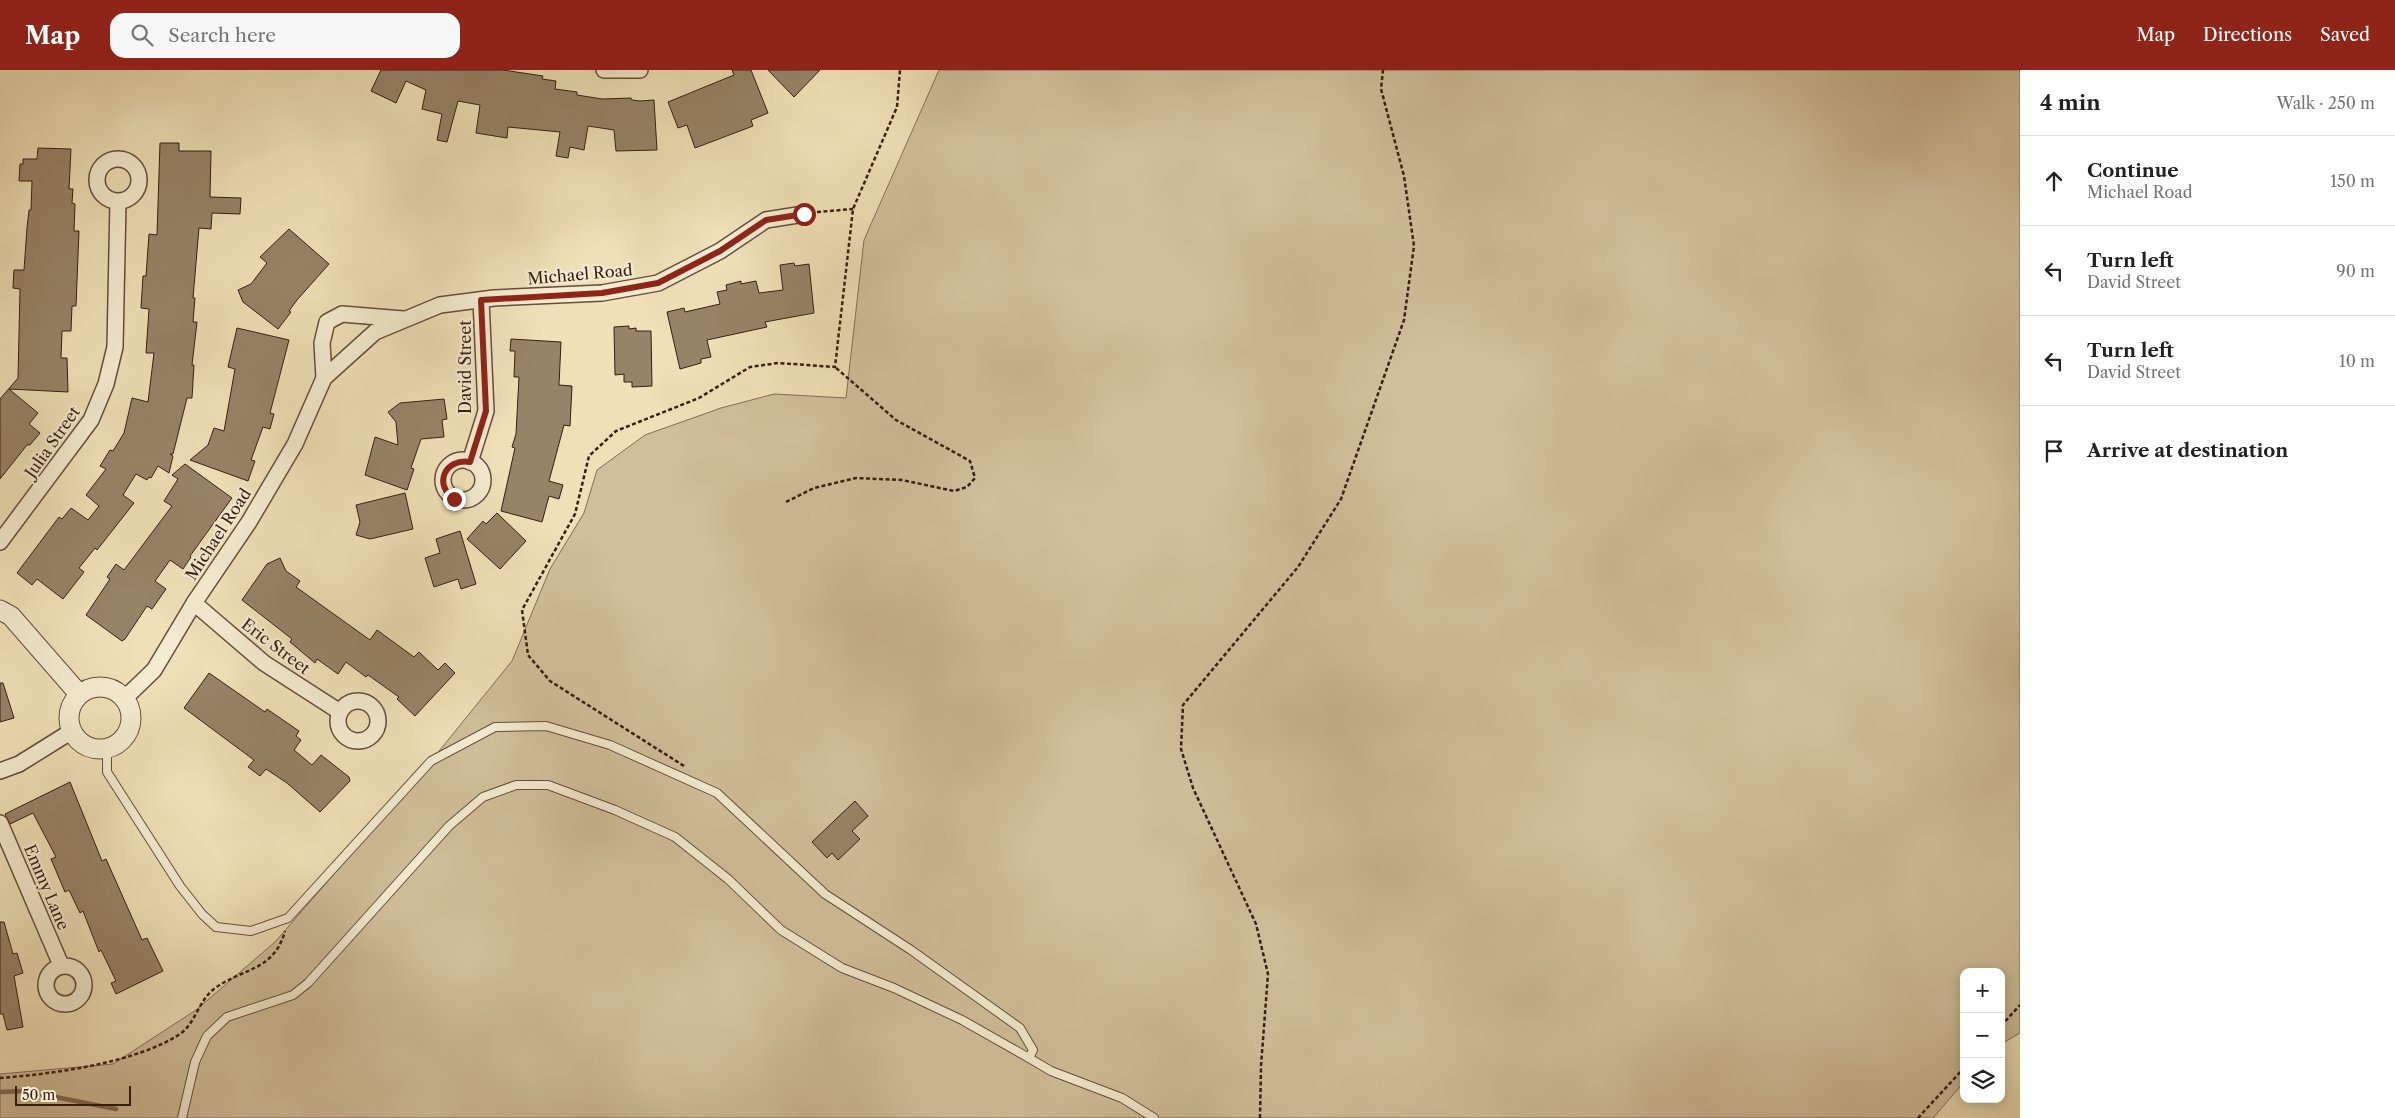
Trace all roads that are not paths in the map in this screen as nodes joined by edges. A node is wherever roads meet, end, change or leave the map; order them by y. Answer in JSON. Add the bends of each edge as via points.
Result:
{"nodes":[{"id":1,"x":604,"y":70,"type":"edge"},
{"id":2,"x":640,"y":70,"type":"edge"},
{"id":3,"x":118,"y":202,"type":"dead end"},
{"id":4,"x":804,"y":214,"type":"road end"},
{"id":5,"x":481,"y":300,"type":"junction"},
{"id":6,"x":404,"y":319,"type":"junction"},
{"id":7,"x":324,"y":378,"type":"junction"},
{"id":8,"x":470,"y":462,"type":"dead end"},
{"id":9,"x":0,"y":542,"type":"edge"},
{"id":10,"x":194,"y":603,"type":"junction"},
{"id":11,"x":0,"y":610,"type":"edge"},
{"id":12,"x":80,"y":694,"type":"junction"},
{"id":13,"x":125,"y":698,"type":"junction"},
{"id":14,"x":340,"y":712,"type":"dead end"},
{"id":15,"x":72,"y":731,"type":"junction"},
{"id":16,"x":107,"y":748,"type":"junction"},
{"id":17,"x":0,"y":771,"type":"edge"},
{"id":18,"x":0,"y":823,"type":"edge"},
{"id":19,"x":61,"y":965,"type":"dead end"},
{"id":20,"x":1028,"y":1058,"type":"junction"},
{"id":21,"x":182,"y":1118,"type":"edge"},
{"id":22,"x":1154,"y":1118,"type":"edge"}],
"edges":[{"from":1,"to":2,"type":"street"},
{"from":3,"to":9,"type":"street","name":"Julia Street","via":[[114,347],[106,384],[91,420]]},
{"from":4,"to":5,"type":"street","name":"Michael Road","via":[[766,220],[720,251],[658,283],[602,293]]},
{"from":5,"to":6,"type":"street","name":"Michael Road","via":[[440,304]]},
{"from":5,"to":8,"type":"street","name":"David Street","via":[[486,411]]},
{"from":6,"to":7,"type":"street","name":"Michael Road","via":[[374,332]]},
{"from":6,"to":7,"type":"street","name":"Michael Road","via":[[342,314],[327,322],[322,343]]},
{"from":7,"to":10,"type":"street","name":"Michael Road","via":[[295,444],[249,522]]},
{"from":10,"to":13,"type":"street","name":"Michael Road","via":[[154,670]]},
{"from":10,"to":14,"type":"street","name":"Eric Street","via":[[264,663]]},
{"from":11,"to":12,"type":"street","via":[[11,616]]},
{"from":12,"to":13,"type":"street","via":[[98,686],[118,691]]},
{"from":12,"to":15,"type":"street","via":[[69,711]]},
{"from":13,"to":16,"type":"street","via":[[132,718],[130,729],[120,741]]},
{"from":15,"to":16,"type":"street","via":[[86,746]]},
{"from":15,"to":17,"type":"street","via":[[19,764]]},
{"from":16,"to":20,"type":"lane","via":[[107,772],[180,886],[202,914],[216,927],[251,931],[288,918],[431,761],[495,728],[546,726],[610,745],[717,793],[825,894],[911,950],[1020,1028],[1032,1050]]},
{"from":18,"to":19,"type":"street","name":"Emmy Lane"},
{"from":20,"to":21,"type":"lane","via":[[962,1020],[842,968],[781,930],[728,880],[675,837],[548,785],[516,785],[483,797],[449,826],[308,983],[292,995],[227,1017],[207,1036],[195,1062]]},
{"from":20,"to":22,"type":"lane","via":[[1051,1071],[1122,1098]]}]}
